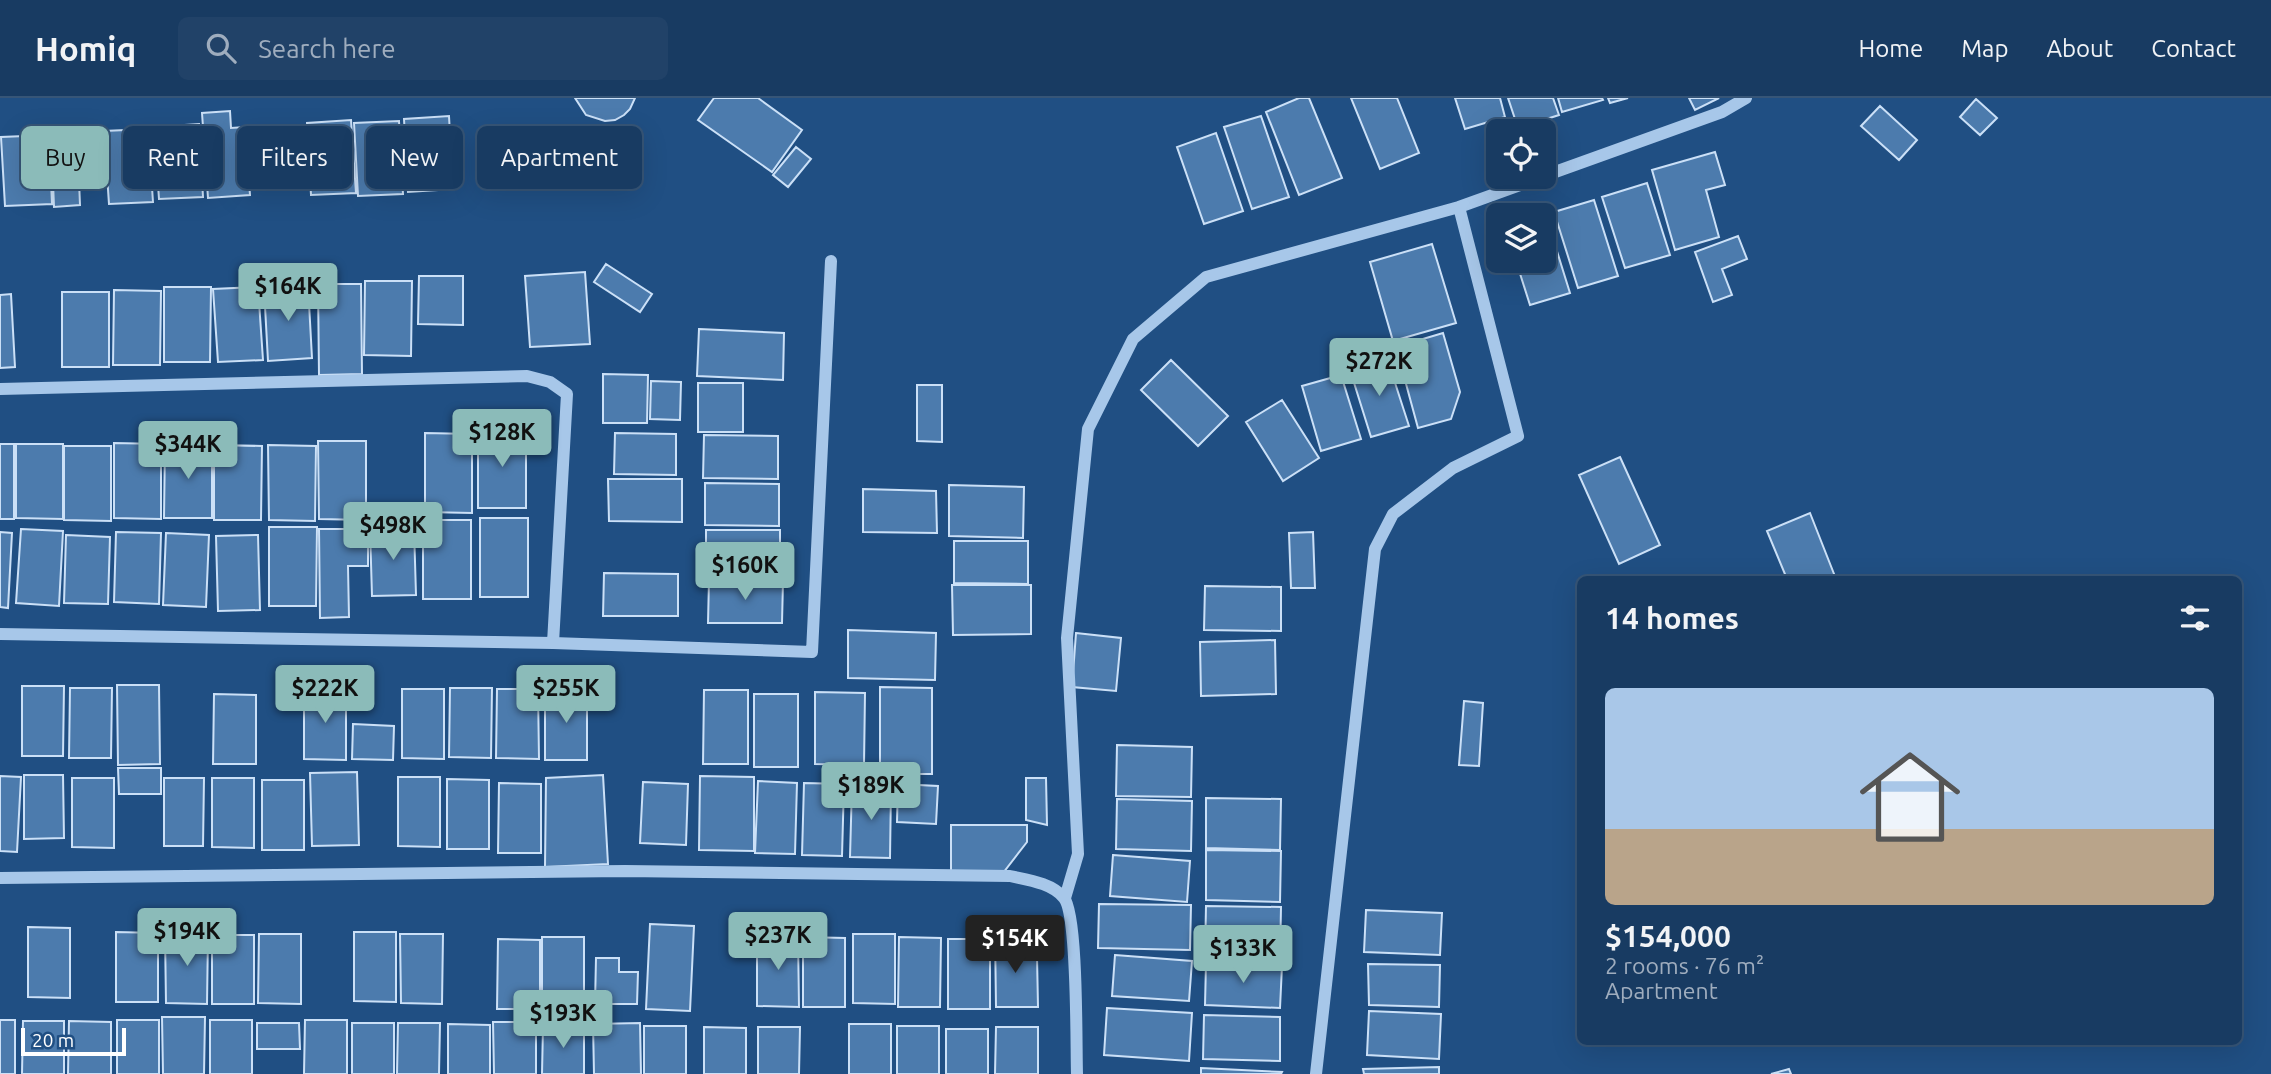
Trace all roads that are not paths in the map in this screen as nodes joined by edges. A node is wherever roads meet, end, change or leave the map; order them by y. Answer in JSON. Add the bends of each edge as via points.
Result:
{"nodes":[{"id":1,"x":1746,"y":98,"type":"edge"},
{"id":2,"x":1556,"y":171,"type":"edge"},
{"id":3,"x":1508,"y":189,"type":"edge"},
{"id":4,"x":1459,"y":207,"type":"junction"},
{"id":5,"x":831,"y":261,"type":"dead end"},
{"id":6,"x":0,"y":389,"type":"edge"},
{"id":7,"x":0,"y":634,"type":"edge"},
{"id":8,"x":553,"y":643,"type":"junction"},
{"id":9,"x":0,"y":878,"type":"edge"},
{"id":10,"x":1065,"y":898,"type":"junction"},
{"id":11,"x":1077,"y":1074,"type":"edge"},
{"id":12,"x":1316,"y":1074,"type":"edge"}],
"edges":[{"from":1,"to":2,"type":"street","via":[[1722,112]]},
{"from":3,"to":4,"type":"street"},
{"from":4,"to":10,"type":"street","via":[[1206,277],[1133,339],[1088,429],[1067,638],[1078,854]]},
{"from":4,"to":12,"type":"street","via":[[1518,436],[1452,468],[1392,514],[1374,549]]},
{"from":5,"to":8,"type":"street","via":[[812,652]]},
{"from":6,"to":8,"type":"street","via":[[527,376],[550,382],[566,394]]},
{"from":7,"to":8,"type":"street"},
{"from":9,"to":10,"type":"street","via":[[625,871],[1010,876],[1044,884]]},
{"from":10,"to":11,"type":"street","via":[[1073,922]]}]}
